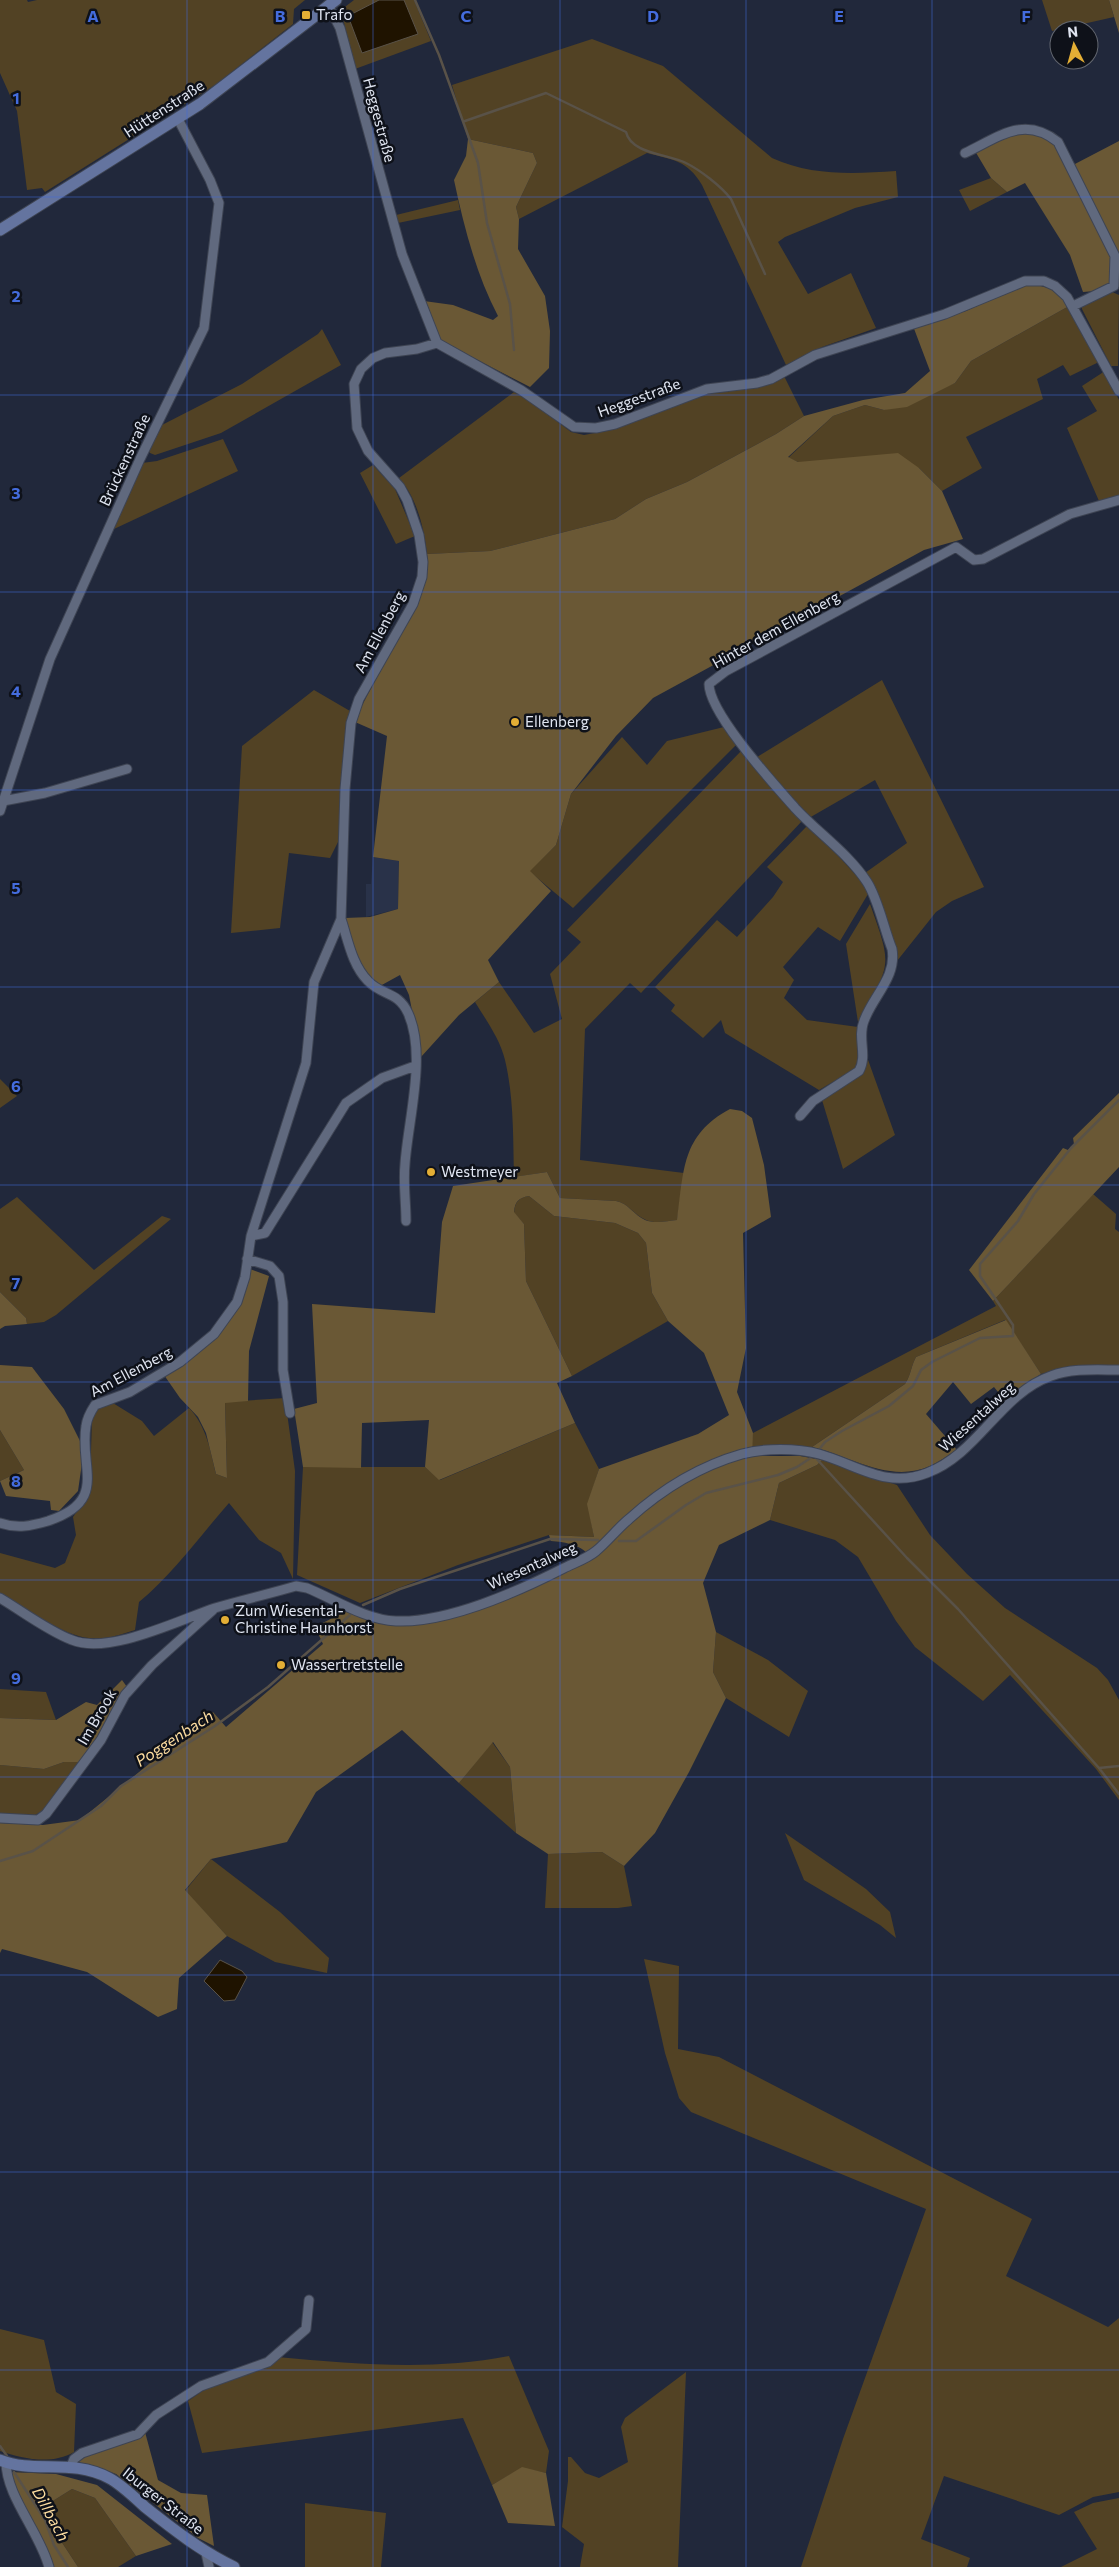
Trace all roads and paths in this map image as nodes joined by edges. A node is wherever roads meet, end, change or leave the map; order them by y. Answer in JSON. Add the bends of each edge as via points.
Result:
{"nodes":[{"id":1,"x":332,"y":3,"type":"edge"},
{"id":2,"x":178,"y":119,"type":"junction"},
{"id":3,"x":966,"y":153,"type":"dead end"},
{"id":4,"x":0,"y":230,"type":"edge"},
{"id":5,"x":1073,"y":306,"type":"junction"},
{"id":6,"x":437,"y":344,"type":"junction"},
{"id":7,"x":1119,"y":391,"type":"edge"},
{"id":8,"x":1119,"y":500,"type":"edge"},
{"id":9,"x":127,"y":769,"type":"dead end"},
{"id":10,"x":3,"y":801,"type":"junction"},
{"id":11,"x":0,"y":811,"type":"edge"},
{"id":12,"x":340,"y":919,"type":"junction"},
{"id":13,"x":415,"y":1066,"type":"junction"},
{"id":14,"x":800,"y":1116,"type":"dead end"},
{"id":15,"x":406,"y":1221,"type":"dead end"},
{"id":16,"x":251,"y":1236,"type":"junction"},
{"id":17,"x":247,"y":1259,"type":"junction"},
{"id":18,"x":1119,"y":1370,"type":"edge"},
{"id":19,"x":290,"y":1413,"type":"dead end"},
{"id":20,"x":0,"y":1523,"type":"edge"},
{"id":21,"x":0,"y":1598,"type":"edge"},
{"id":22,"x":215,"y":1608,"type":"junction"},
{"id":23,"x":0,"y":1818,"type":"edge"},
{"id":24,"x":309,"y":2300,"type":"dead end"},
{"id":25,"x":3,"y":2461,"type":"edge"},
{"id":26,"x":71,"y":2466,"type":"junction"},
{"id":27,"x":206,"y":2553,"type":"junction"},
{"id":28,"x":48,"y":2567,"type":"edge"},
{"id":29,"x":209,"y":2567,"type":"edge"},
{"id":30,"x":234,"y":2567,"type":"edge"}],
"edges":[{"from":1,"to":2,"type":"main road","name":"Hüttenstraße"},
{"from":1,"to":6,"type":"street","name":"Heggestraße","via":[[402,254]]},
{"from":2,"to":4,"type":"main road","name":"Hüttenstraße"},
{"from":2,"to":10,"type":"street","name":"Brückenstraße","via":[[219,203],[204,328],[140,459],[50,659]]},
{"from":3,"to":5,"type":"street","via":[[1023,128],[1042,131],[1058,142],[1115,256],[1114,286]]},
{"from":5,"to":6,"type":"street","name":"Heggestraße","via":[[1055,286],[1044,281],[1025,281],[945,314],[815,355],[771,379],[693,394],[615,424],[596,428],[574,426],[561,420],[528,394]]},
{"from":5,"to":7,"type":"street","name":"Heggestraße"},
{"from":6,"to":12,"type":"street","name":"Am Ellenberg","via":[[372,358],[361,369],[354,384],[359,433],[368,451],[400,487],[407,500],[423,562],[422,577],[413,604],[359,699],[351,723]]},
{"from":8,"to":14,"type":"street","name":"Hinter dem Ellenberg","via":[[1070,514],[983,559],[974,560],[956,547],[726,671],[709,684],[709,694],[721,717],[795,808],[867,882],[892,949],[892,971],[864,1021],[862,1067],[813,1101]]},
{"from":9,"to":10,"type":"street","via":[[45,793]]},
{"from":10,"to":11,"type":"street","name":"Brückenstraße"},
{"from":12,"to":13,"type":"street","name":"Am Ellenberg","via":[[358,969],[369,982],[401,1000],[409,1015]]},
{"from":12,"to":16,"type":"street","name":"Am Ellenberg","via":[[314,982],[306,1063]]},
{"from":13,"to":15,"type":"street","name":"Am Ellenberg","via":[[404,1166]]},
{"from":13,"to":16,"type":"street","via":[[382,1078],[346,1103],[265,1232]]},
{"from":16,"to":17,"type":"street","name":"Am Ellenberg"},
{"from":17,"to":19,"type":"street","via":[[270,1266],[279,1276],[283,1302],[282,1370]]},
{"from":17,"to":20,"type":"street","name":"Am Ellenberg","via":[[237,1302],[214,1334],[180,1362],[148,1382],[95,1405],[86,1426],[89,1478],[84,1494],[75,1506],[63,1516],[34,1526],[13,1527]]},
{"from":18,"to":22,"type":"street","name":"Wiesentalweg","via":[[1066,1372],[1036,1384],[1014,1400],[956,1458],[917,1477],[903,1480],[881,1477],[816,1454],[760,1450],[742,1454],[662,1491],[595,1553],[529,1586],[462,1610],[418,1620],[395,1621],[375,1617],[296,1586]]},
{"from":21,"to":22,"type":"street","name":"Wiesentalweg","via":[[72,1640],[88,1644],[142,1635]]},
{"from":22,"to":23,"type":"street","name":"Im Brook","via":[[152,1665],[125,1695],[101,1740],[46,1814],[38,1820]]},
{"from":24,"to":26,"type":"street","via":[[306,2329],[268,2362],[201,2386],[156,2415],[138,2434],[82,2453],[74,2458]]},
{"from":25,"to":26,"type":"main road","name":"Iburger Straße"},
{"from":25,"to":28,"type":"street","via":[[8,2483],[38,2537]]},
{"from":26,"to":27,"type":"main road","name":"Iburger Straße","via":[[92,2470],[111,2479]]},
{"from":27,"to":29,"type":"street"},
{"from":27,"to":30,"type":"main road","name":"Iburger Straße"}]}
